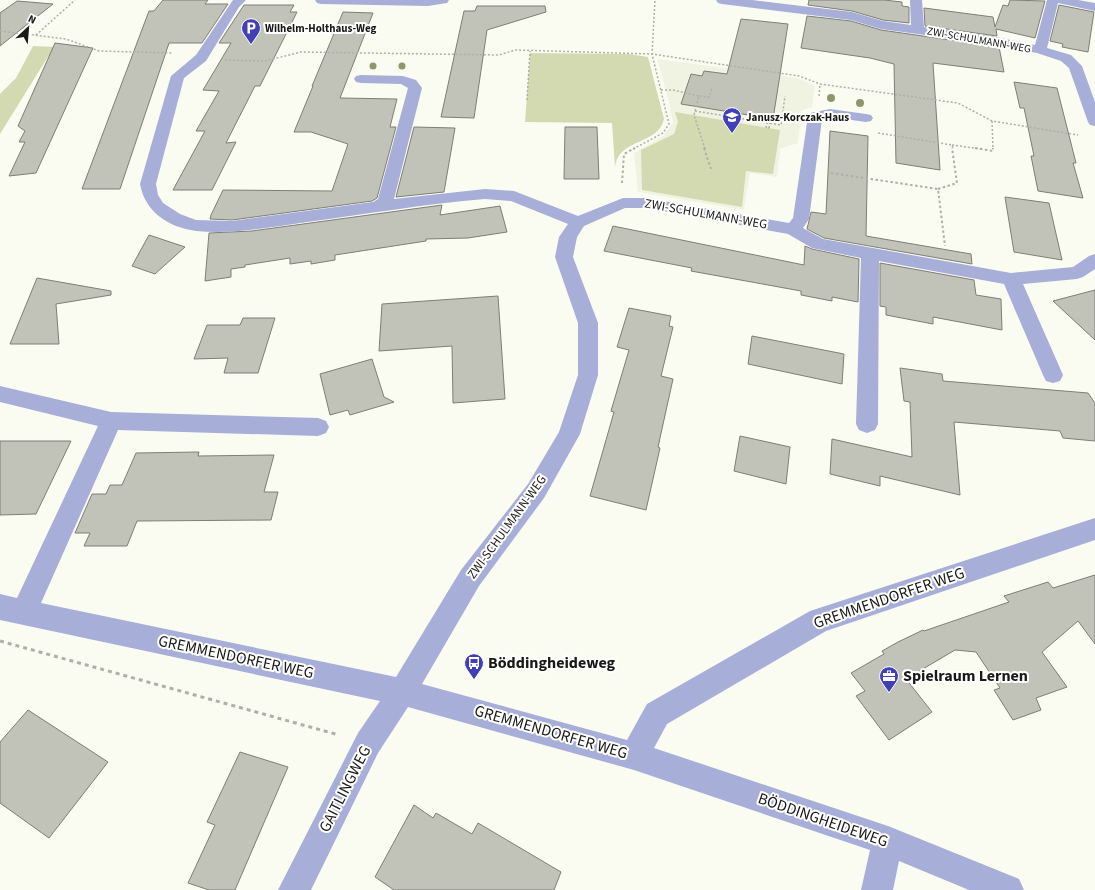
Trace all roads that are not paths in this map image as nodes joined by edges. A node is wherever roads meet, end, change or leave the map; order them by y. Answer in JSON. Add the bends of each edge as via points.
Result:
{"nodes":[{"id":1,"x":240,"y":0,"type":"edge"},
{"id":2,"x":321,"y":0,"type":"edge"},
{"id":3,"x":383,"y":0,"type":"edge"},
{"id":4,"x":443,"y":0,"type":"edge"},
{"id":5,"x":722,"y":0,"type":"edge"},
{"id":6,"x":916,"y":0,"type":"edge"},
{"id":7,"x":1053,"y":0,"type":"edge"},
{"id":8,"x":1059,"y":0,"type":"edge"},
{"id":9,"x":788,"y":4,"type":"edge"},
{"id":10,"x":1095,"y":7,"type":"edge"},
{"id":11,"x":918,"y":30,"type":"junction"},
{"id":12,"x":1040,"y":50,"type":"junction"},
{"id":13,"x":361,"y":79,"type":"dead end"},
{"id":14,"x":866,"y":118,"type":"road end"},
{"id":15,"x":1095,"y":122,"type":"edge"},
{"id":16,"x":376,"y":207,"type":"junction"},
{"id":17,"x":578,"y":222,"type":"junction"},
{"id":18,"x":793,"y":229,"type":"junction"},
{"id":19,"x":870,"y":254,"type":"junction"},
{"id":20,"x":1095,"y":260,"type":"edge"},
{"id":21,"x":1011,"y":279,"type":"junction"},
{"id":22,"x":1053,"y":375,"type":"dead end"},
{"id":23,"x":0,"y":394,"type":"edge"},
{"id":24,"x":111,"y":421,"type":"junction"},
{"id":25,"x":867,"y":424,"type":"dead end"},
{"id":26,"x":318,"y":427,"type":"dead end"},
{"id":27,"x":1095,"y":529,"type":"edge"},
{"id":28,"x":12,"y":610,"type":"edge"},
{"id":29,"x":402,"y":692,"type":"junction"},
{"id":30,"x":634,"y":756,"type":"junction"},
{"id":31,"x":888,"y":841,"type":"junction"},
{"id":32,"x":294,"y":890,"type":"edge"},
{"id":33,"x":877,"y":890,"type":"edge"},
{"id":34,"x":1008,"y":890,"type":"edge"}],
"edges":[{"from":1,"to":16,"type":"street","via":[[234,5],[201,58],[178,76],[148,184],[157,208],[174,218],[196,225],[232,227]]},
{"from":2,"to":3,"type":"street"},
{"from":3,"to":4,"type":"street"},
{"from":5,"to":9,"type":"street","name":"ZWI-SCHULMANN-WEG"},
{"from":6,"to":11,"type":"street","name":"ZWI-SCHULMANN-WEG"},
{"from":7,"to":12,"type":"street","name":"ZWI-SCHULMANN-WEG"},
{"from":8,"to":10,"type":"street"},
{"from":9,"to":11,"type":"street","name":"ZWI-SCHULMANN-WEG","via":[[852,16],[881,25]]},
{"from":11,"to":12,"type":"street","name":"ZWI-SCHULMANN-WEG"},
{"from":12,"to":15,"type":"street","name":"ZWI-SCHULMANN-WEG","via":[[1066,58],[1075,66]]},
{"from":13,"to":16,"type":"street","via":[[403,80],[415,88],[389,193],[385,202]]},
{"from":14,"to":18,"type":"street","via":[[830,113],[815,116],[801,219]]},
{"from":16,"to":17,"type":"street","via":[[485,194],[514,196]]},
{"from":17,"to":18,"type":"street","name":"ZWI-SCHULMANN-WEG","via":[[623,203],[647,203]]},
{"from":17,"to":29,"type":"street","name":"ZWI-SCHULMANN-WEG","via":[[568,237],[564,257],[588,323],[588,375],[569,434],[536,491],[470,578]]},
{"from":18,"to":19,"type":"street","name":"ZWI-SCHULMANN-WEG","via":[[818,244]]},
{"from":19,"to":21,"type":"street","name":"ZWI-SCHULMANN-WEG"},
{"from":19,"to":25,"type":"street"},
{"from":20,"to":21,"type":"street","name":"ZWI-SCHULMANN-WEG","via":[[1077,273]]},
{"from":21,"to":22,"type":"street"},
{"from":23,"to":24,"type":"street"},
{"from":24,"to":26,"type":"street"},
{"from":24,"to":28,"type":"street","name":"GREMMENDORFER WEG"},
{"from":27,"to":30,"type":"street","name":"GREMMENDORFER WEG","via":[[819,620],[657,714]]},
{"from":28,"to":29,"type":"street","name":"GREMMENDORFER WEG"},
{"from":29,"to":30,"type":"street","name":"GREMMENDORFER WEG"},
{"from":29,"to":32,"type":"street","name":"GAITLINGWEG","via":[[368,743]]},
{"from":30,"to":31,"type":"street","name":"BÖDDINGHEIDEWEG"},
{"from":31,"to":33,"type":"street"},
{"from":31,"to":34,"type":"street","name":"BÖDDINGHEIDEWEG"}]}
